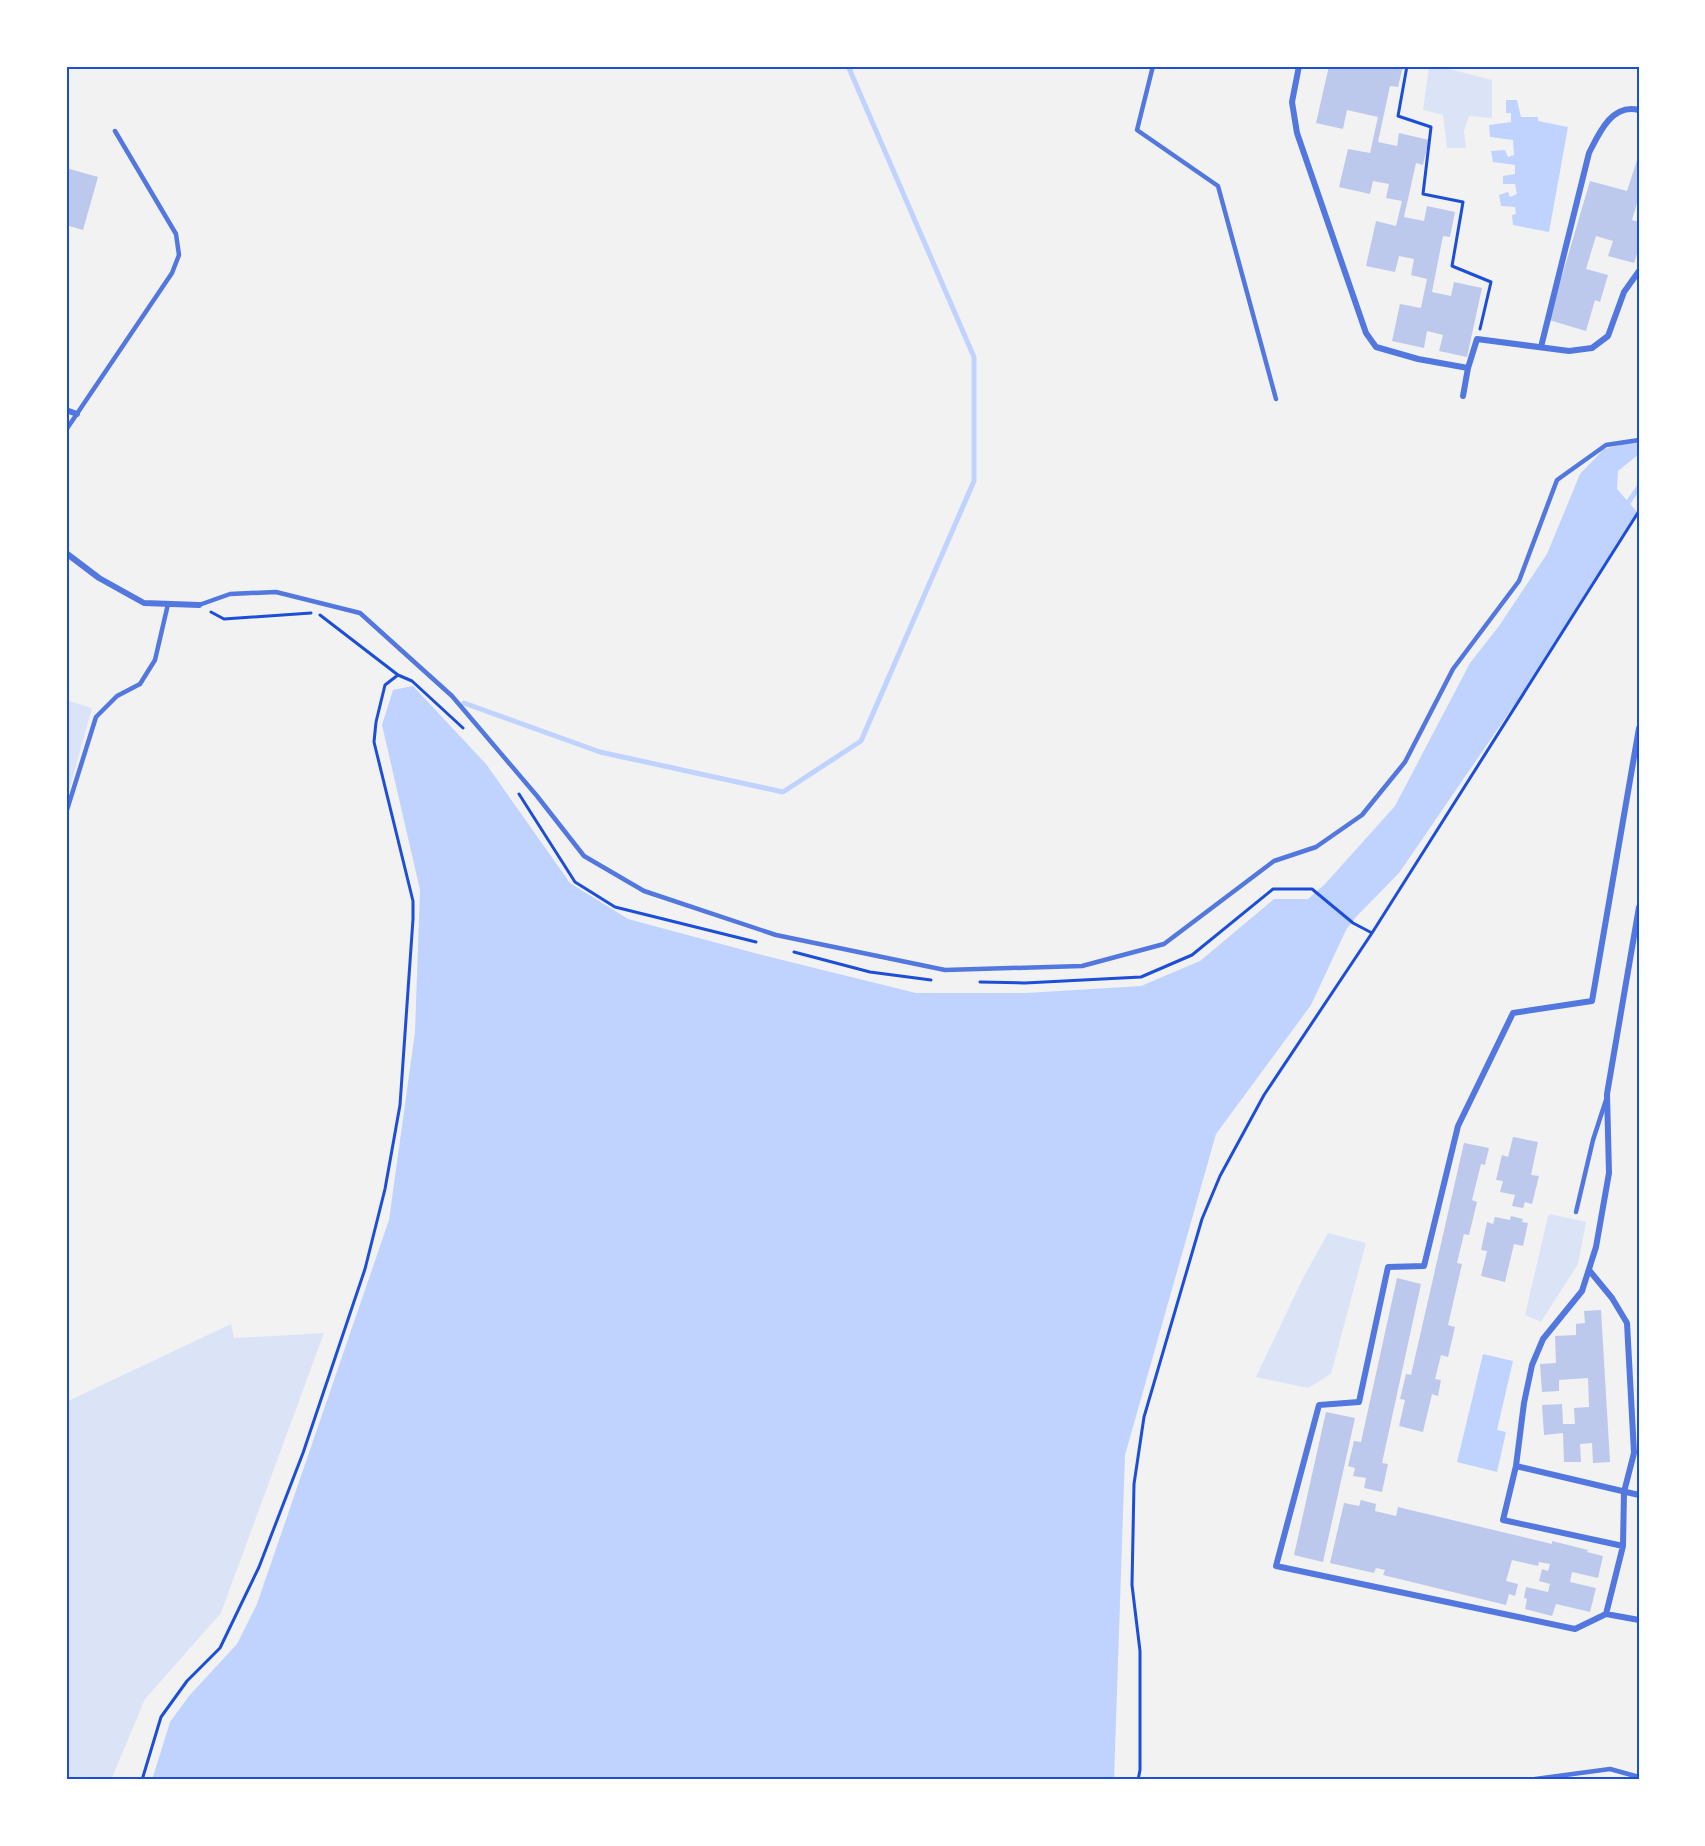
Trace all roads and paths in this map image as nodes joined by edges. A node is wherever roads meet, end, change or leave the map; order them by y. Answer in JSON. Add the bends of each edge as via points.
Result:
{"nodes":[{"id":1,"x":1153,"y":66,"type":"edge"},
{"id":2,"x":1299,"y":66,"type":"edge"},
{"id":3,"x":1407,"y":66,"type":"edge"},
{"id":4,"x":1639,"y":110,"type":"edge"},
{"id":5,"x":115,"y":131,"type":"dead end"},
{"id":6,"x":1639,"y":271,"type":"edge"},
{"id":7,"x":1477,"y":339,"type":"junction"},
{"id":8,"x":1541,"y":347,"type":"junction"},
{"id":9,"x":1468,"y":368,"type":"junction"},
{"id":10,"x":1463,"y":396,"type":"dead end"},
{"id":11,"x":1276,"y":399,"type":"dead end"},
{"id":12,"x":66,"y":410,"type":"edge"},
{"id":13,"x":77,"y":414,"type":"junction"},
{"id":14,"x":66,"y":429,"type":"edge"},
{"id":15,"x":1639,"y":440,"type":"edge"},
{"id":16,"x":1639,"y":512,"type":"edge"},
{"id":17,"x":66,"y":553,"type":"edge"},
{"id":18,"x":168,"y":604,"type":"junction"},
{"id":19,"x":199,"y":605,"type":"junction"},
{"id":20,"x":398,"y":675,"type":"junction"},
{"id":21,"x":463,"y":728,"type":"dead end"},
{"id":22,"x":1639,"y":728,"type":"edge"},
{"id":23,"x":518,"y":793,"type":"dead end"},
{"id":24,"x":66,"y":813,"type":"edge"},
{"id":25,"x":1639,"y":907,"type":"edge"},
{"id":26,"x":1372,"y":933,"type":"junction"},
{"id":27,"x":764,"y":944,"type":"dead end"},
{"id":28,"x":785,"y":949,"type":"dead end"},
{"id":29,"x":938,"y":980,"type":"dead end"},
{"id":30,"x":971,"y":981,"type":"dead end"},
{"id":31,"x":1607,"y":1094,"type":"junction"},
{"id":32,"x":1576,"y":1212,"type":"dead end"},
{"id":33,"x":1589,"y":1270,"type":"junction"},
{"id":34,"x":1516,"y":1466,"type":"junction"},
{"id":35,"x":1624,"y":1492,"type":"junction"},
{"id":36,"x":1639,"y":1495,"type":"edge"},
{"id":37,"x":1623,"y":1546,"type":"junction"},
{"id":38,"x":1606,"y":1614,"type":"junction"},
{"id":39,"x":1639,"y":1620,"type":"edge"},
{"id":40,"x":1639,"y":1777,"type":"edge"},
{"id":41,"x":142,"y":1780,"type":"edge"},
{"id":42,"x":1138,"y":1780,"type":"edge"},
{"id":43,"x":1528,"y":1780,"type":"edge"}],
"edges":[{"from":1,"to":11,"type":"lane","via":[[1137,130],[1218,186]]},
{"from":2,"to":9,"type":"street","via":[[1292,102],[1297,133],[1366,333],[1376,347]]},
{"from":3,"to":7,"type":"path","via":[[1398,116],[1431,127],[1423,194],[1463,202],[1452,267],[1491,282]]},
{"from":4,"to":8,"type":"street","via":[[1630,108],[1613,116],[1601,128],[1589,153]]},
{"from":5,"to":13,"type":"lane","via":[[176,234],[179,255],[172,273]]},
{"from":6,"to":8,"type":"street","via":[[1624,292],[1608,336],[1592,348],[1569,351]]},
{"from":7,"to":8,"type":"street"},
{"from":7,"to":9,"type":"street"},
{"from":9,"to":10,"type":"street"},
{"from":12,"to":13,"type":"street"},
{"from":13,"to":14,"type":"lane"},
{"from":15,"to":19,"type":"lane","via":[[1606,445],[1557,480],[1519,581],[1453,669],[1405,762],[1362,815],[1316,847],[1274,861],[1164,944],[1082,966],[945,970],[776,935],[644,891],[584,856],[452,696],[360,613],[276,592],[230,594]]},
{"from":16,"to":26,"type":"path"},
{"from":17,"to":18,"type":"street","via":[[99,578],[144,603]]},
{"from":18,"to":19,"type":"street"},
{"from":18,"to":24,"type":"lane","via":[[155,660],[140,684],[117,696],[96,717]]},
{"from":19,"to":20,"type":"path","via":[[224,619],[316,613]]},
{"from":20,"to":21,"type":"path","via":[[412,681]]},
{"from":20,"to":41,"type":"path","via":[[385,685],[375,742],[413,901],[400,1105],[385,1189],[365,1269],[303,1453],[259,1567],[220,1648],[187,1681],[161,1717]]},
{"from":22,"to":38,"type":"street","via":[[1592,1001],[1513,1013],[1458,1126],[1424,1266],[1388,1267],[1359,1402],[1319,1406],[1276,1566],[1575,1629]]},
{"from":23,"to":27,"type":"path","via":[[575,882],[615,907]]},
{"from":25,"to":31,"type":"street"},
{"from":26,"to":30,"type":"path","via":[[1312,890],[1273,890],[1192,955],[1141,977],[1025,983]]},
{"from":26,"to":42,"type":"path","via":[[1264,1095],[1220,1176],[1202,1219],[1144,1417],[1134,1484],[1132,1585],[1140,1650]]},
{"from":28,"to":29,"type":"path","via":[[870,972]]},
{"from":31,"to":32,"type":"lane"},
{"from":31,"to":33,"type":"street","via":[[1609,1173]]},
{"from":33,"to":34,"type":"street","via":[[1582,1291],[1544,1339],[1532,1365]]},
{"from":33,"to":35,"type":"street","via":[[1627,1323],[1634,1453]]},
{"from":34,"to":35,"type":"street"},
{"from":34,"to":37,"type":"street","via":[[1503,1520]]},
{"from":35,"to":36,"type":"street"},
{"from":35,"to":37,"type":"street"},
{"from":37,"to":38,"type":"street"},
{"from":38,"to":39,"type":"street"},
{"from":40,"to":43,"type":"lane","via":[[1611,1769]]}]}
